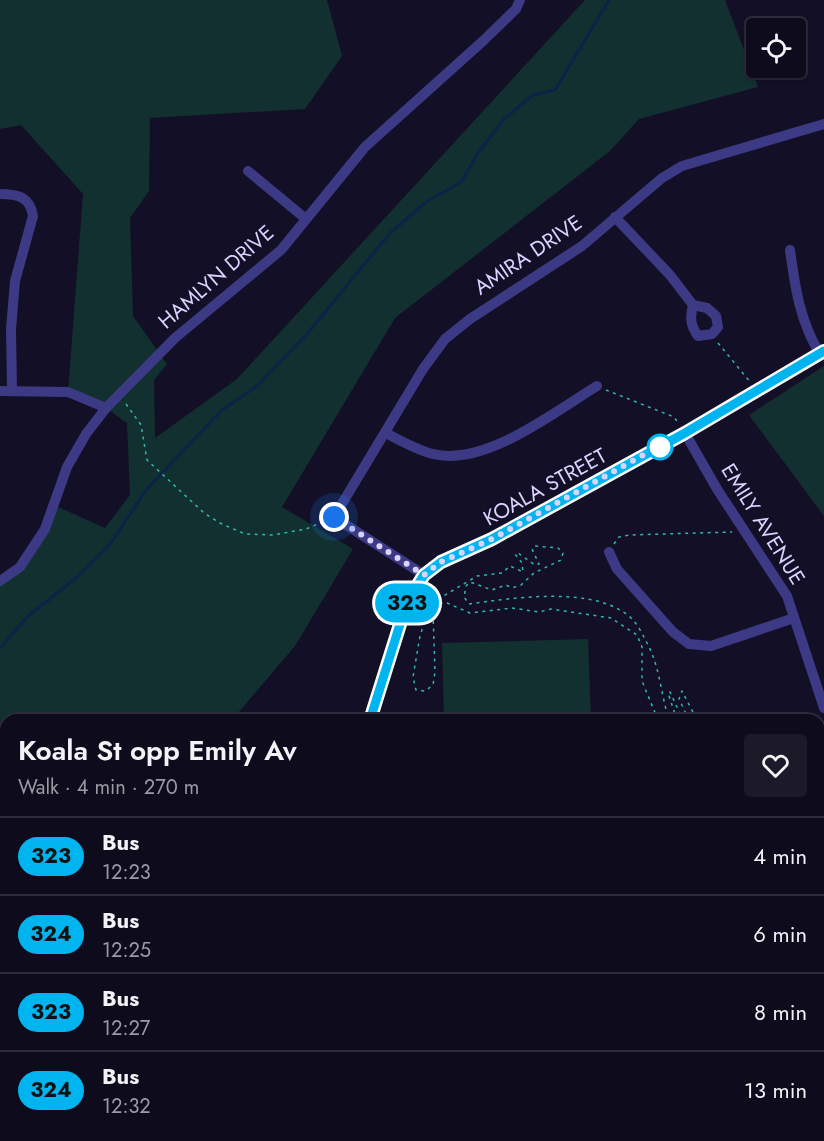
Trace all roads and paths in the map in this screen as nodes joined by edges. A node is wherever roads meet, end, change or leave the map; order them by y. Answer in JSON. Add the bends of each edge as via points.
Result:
{"nodes":[{"id":1,"x":520,"y":0,"type":"edge"},
{"id":2,"x":824,"y":124,"type":"edge"},
{"id":3,"x":248,"y":171,"type":"dead end"},
{"id":4,"x":0,"y":194,"type":"edge"},
{"id":5,"x":615,"y":217,"type":"junction"},
{"id":6,"x":306,"y":219,"type":"junction"},
{"id":7,"x":790,"y":250,"type":"dead end"},
{"id":8,"x":693,"y":305,"type":"junction"},
{"id":9,"x":712,"y":334,"type":"junction"},
{"id":10,"x":822,"y":352,"type":"edge"},
{"id":11,"x":597,"y":386,"type":"joint"},
{"id":12,"x":0,"y":391,"type":"edge"},
{"id":13,"x":12,"y":391,"type":"junction"},
{"id":14,"x":755,"y":392,"type":"junction"},
{"id":15,"x":118,"y":394,"type":"junction"},
{"id":16,"x":106,"y":408,"type":"junction"},
{"id":17,"x":386,"y":433,"type":"junction"},
{"id":18,"x":685,"y":433,"type":"junction"},
{"id":19,"x":334,"y":517,"type":"junction"},
{"id":20,"x":744,"y":531,"type":"junction"},
{"id":21,"x":609,"y":552,"type":"joint"},
{"id":22,"x":424,"y":575,"type":"junction"},
{"id":23,"x":0,"y":581,"type":"edge"},
{"id":24,"x":794,"y":618,"type":"junction"},
{"id":25,"x":824,"y":708,"type":"edge"},
{"id":26,"x":372,"y":714,"type":"edge"},
{"id":27,"x":656,"y":714,"type":"edge"},
{"id":28,"x":667,"y":714,"type":"edge"},
{"id":29,"x":675,"y":714,"type":"edge"},
{"id":30,"x":680,"y":714,"type":"edge"},
{"id":31,"x":686,"y":714,"type":"edge"},
{"id":32,"x":695,"y":714,"type":"edge"}],
"edges":[{"from":1,"to":6,"type":"street","name":"HAMLYN DRIVE","via":[[516,9],[483,41],[365,147]]},
{"from":2,"to":5,"type":"street","name":"AMIRA DRIVE","via":[[682,166]]},
{"from":3,"to":6,"type":"street"},
{"from":4,"to":13,"type":"street","via":[[24,197],[33,216],[15,281]]},
{"from":5,"to":8,"type":"street"},
{"from":5,"to":17,"type":"street","name":"AMIRA DRIVE","via":[[582,246],[445,339]]},
{"from":6,"to":15,"type":"street","name":"HAMLYN DRIVE","via":[[281,250],[175,338]]},
{"from":7,"to":10,"type":"street","name":"KOALA STREET","via":[[805,325]]},
{"from":8,"to":9,"type":"street","via":[[707,308],[716,316],[718,327]]},
{"from":8,"to":9,"type":"street","via":[[692,327],[698,336]]},
{"from":9,"to":14,"type":"path"},
{"from":10,"to":14,"type":"street","name":"KOALA STREET"},
{"from":11,"to":17,"type":"street","via":[[495,447],[469,455],[432,454]]},
{"from":11,"to":18,"type":"path","via":[[674,417]]},
{"from":12,"to":13,"type":"street"},
{"from":13,"to":16,"type":"street","via":[[68,392]]},
{"from":14,"to":18,"type":"street","name":"KOALA STREET"},
{"from":15,"to":16,"type":"street","name":"HAMLYN DRIVE"},
{"from":15,"to":19,"type":"path","via":[[137,417],[147,460],[204,513],[245,534],[306,529]]},
{"from":16,"to":23,"type":"street","name":"HAMLYN DRIVE","via":[[67,467],[45,529],[20,567]]},
{"from":17,"to":19,"type":"street","name":"AMIRA DRIVE"},
{"from":18,"to":20,"type":"street","name":"EMILY AVENUE"},
{"from":18,"to":22,"type":"street","name":"KOALA STREET","via":[[492,539],[441,562]]},
{"from":19,"to":22,"type":"street"},
{"from":20,"to":21,"type":"path","via":[[619,537]]},
{"from":20,"to":24,"type":"street","name":"EMILY AVENUE","via":[[778,579]]},
{"from":21,"to":24,"type":"street","via":[[617,569],[673,632],[689,644],[711,646]]},
{"from":22,"to":26,"type":"street","name":"KOALA STREET","via":[[407,602]]},
{"from":24,"to":25,"type":"street","name":"EMILY AVENUE"},
{"from":27,"to":28,"type":"path","via":[[642,681],[642,646],[637,635],[611,618],[552,609],[470,613],[441,603],[433,612],[433,685],[425,691],[416,690],[412,677],[427,614],[435,602],[477,576],[502,573],[510,566],[523,572],[515,554],[535,565],[539,564],[532,549],[535,546],[558,549],[563,553],[561,560],[520,585],[492,590],[470,582],[464,597],[469,604],[527,596],[574,598],[621,610],[634,621],[649,646]]},
{"from":29,"to":30,"type":"path","via":[[670,692]]},
{"from":31,"to":32,"type":"path","via":[[679,699],[682,691]]}]}
